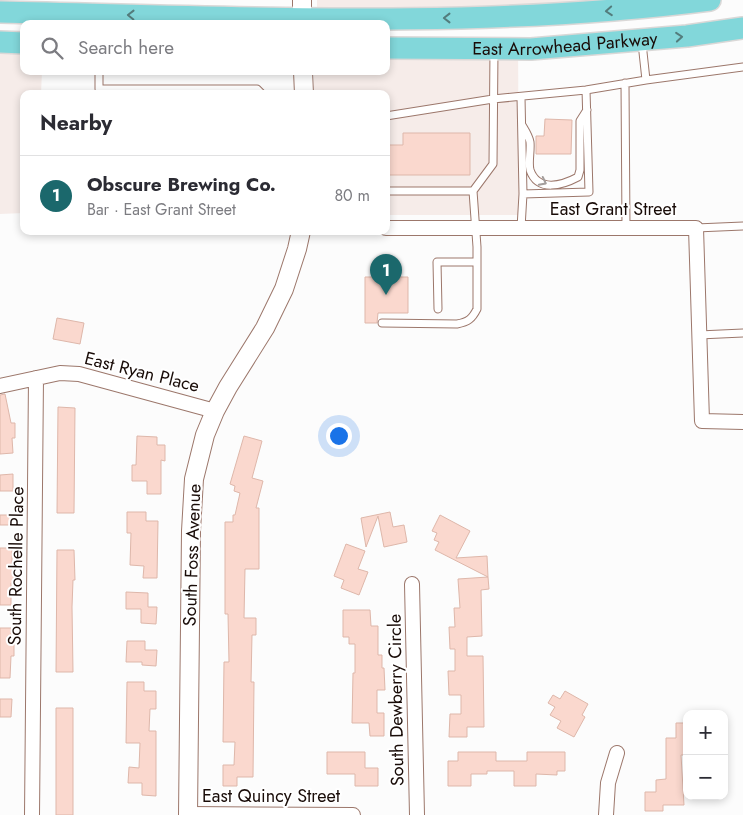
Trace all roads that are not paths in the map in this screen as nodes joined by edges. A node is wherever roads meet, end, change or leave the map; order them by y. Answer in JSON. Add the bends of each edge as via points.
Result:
{"nodes":[{"id":1,"x":710,"y":0,"type":"edge"},
{"id":2,"x":644,"y":4,"type":"edge"},
{"id":3,"x":0,"y":12,"type":"edge"},
{"id":4,"x":302,"y":14,"type":"edge"},
{"id":5,"x":743,"y":28,"type":"edge"},
{"id":6,"x":642,"y":40,"type":"junction"},
{"id":7,"x":0,"y":42,"type":"edge"},
{"id":8,"x":20,"y":42,"type":"edge"},
{"id":9,"x":390,"y":48,"type":"edge"},
{"id":10,"x":494,"y":50,"type":"junction"},
{"id":11,"x":743,"y":67,"type":"edge"},
{"id":12,"x":99,"y":75,"type":"edge"},
{"id":13,"x":303,"y":75,"type":"edge"},
{"id":14,"x":646,"y":80,"type":"junction"},
{"id":15,"x":625,"y":83,"type":"junction"},
{"id":16,"x":133,"y":90,"type":"edge"},
{"id":17,"x":237,"y":90,"type":"edge"},
{"id":18,"x":257,"y":90,"type":"edge"},
{"id":19,"x":304,"y":90,"type":"edge"},
{"id":20,"x":586,"y":90,"type":"junction"},
{"id":21,"x":521,"y":97,"type":"junction"},
{"id":22,"x":493,"y":99,"type":"junction"},
{"id":23,"x":587,"y":110,"type":"junction"},
{"id":24,"x":390,"y":115,"type":"edge"},
{"id":25,"x":522,"y":125,"type":"junction"},
{"id":26,"x":390,"y":191,"type":"edge"},
{"id":27,"x":473,"y":191,"type":"junction"},
{"id":28,"x":523,"y":194,"type":"junction"},
{"id":29,"x":743,"y":226,"type":"edge"},
{"id":30,"x":390,"y":228,"type":"edge"},
{"id":31,"x":522,"y":228,"type":"junction"},
{"id":32,"x":626,"y":228,"type":"junction"},
{"id":33,"x":696,"y":228,"type":"junction"},
{"id":34,"x":476,"y":229,"type":"junction"},
{"id":35,"x":300,"y":235,"type":"edge"},
{"id":36,"x":477,"y":262,"type":"junction"},
{"id":37,"x":438,"y":309,"type":"dead end"},
{"id":38,"x":382,"y":323,"type":"dead end"},
{"id":39,"x":743,"y":333,"type":"edge"},
{"id":40,"x":699,"y":335,"type":"junction"},
{"id":41,"x":36,"y":378,"type":"junction"},
{"id":42,"x":0,"y":386,"type":"edge"},
{"id":43,"x":215,"y":411,"type":"junction"},
{"id":44,"x":743,"y":422,"type":"edge"},
{"id":45,"x":412,"y":584,"type":"dead end"},
{"id":46,"x":617,"y":753,"type":"dead end"},
{"id":47,"x":188,"y":814,"type":"edge"},
{"id":48,"x":32,"y":815,"type":"edge"},
{"id":49,"x":353,"y":815,"type":"edge"},
{"id":50,"x":417,"y":815,"type":"edge"},
{"id":51,"x":606,"y":815,"type":"edge"}],
"edges":[{"from":1,"to":2,"type":"main road","name":"East Arrowhead Parkway"},
{"from":2,"to":4,"type":"main road","name":"East Arrowhead Parkway","one_way":true,"via":[[508,17]]},
{"from":4,"to":3,"type":"main road","name":"East Arrowhead Parkway","one_way":true},
{"from":6,"to":5,"type":"main road","name":"East Arrowhead Parkway","one_way":true},
{"from":6,"to":10,"type":"main road","name":"East Arrowhead Parkway"},
{"from":6,"to":14,"type":"lane"},
{"from":7,"to":8,"type":"main road"},
{"from":9,"to":10,"type":"main road","name":"East Arrowhead Parkway"},
{"from":10,"to":22,"type":"lane"},
{"from":11,"to":14,"type":"lane"},
{"from":12,"to":16,"type":"lane","via":[[99,89]]},
{"from":13,"to":19,"type":"street"},
{"from":14,"to":15,"type":"lane"},
{"from":15,"to":20,"type":"lane"},
{"from":15,"to":32,"type":"lane"},
{"from":17,"to":18,"type":"lane"},
{"from":20,"to":21,"type":"lane"},
{"from":20,"to":23,"type":"lane"},
{"from":21,"to":22,"type":"lane"},
{"from":21,"to":25,"type":"lane"},
{"from":22,"to":24,"type":"lane"},
{"from":22,"to":27,"type":"lane","via":[[493,164]]},
{"from":25,"to":23,"type":"lane","one_way":true,"via":[[530,141],[530,170],[537,180],[552,186],[565,184],[578,177],[580,121]]},
{"from":23,"to":28,"type":"lane","via":[[589,192]]},
{"from":25,"to":28,"type":"lane"},
{"from":26,"to":27,"type":"lane"},
{"from":27,"to":34,"type":"lane"},
{"from":28,"to":31,"type":"lane"},
{"from":29,"to":33,"type":"lane"},
{"from":30,"to":34,"type":"street","name":"East Grant Street"},
{"from":31,"to":32,"type":"street","name":"East Grant Street"},
{"from":31,"to":34,"type":"street","name":"East Grant Street"},
{"from":32,"to":33,"type":"street","name":"East Grant Street"},
{"from":33,"to":40,"type":"street","name":"East Grant Street"},
{"from":34,"to":36,"type":"lane"},
{"from":35,"to":43,"type":"street","name":"South Foss Avenue","via":[[276,307]]},
{"from":36,"to":37,"type":"lane","via":[[437,262]]},
{"from":36,"to":38,"type":"lane","via":[[477,309],[467,322]]},
{"from":39,"to":40,"type":"lane"},
{"from":40,"to":44,"type":"street","name":"East Grant Street","via":[[702,422]]},
{"from":41,"to":42,"type":"street","name":"East Ryan Place"},
{"from":41,"to":43,"type":"street","name":"East Ryan Place","via":[[60,373],[79,374]]},
{"from":41,"to":48,"type":"street","name":"South Rochelle Place"},
{"from":43,"to":47,"type":"street","name":"South Foss Avenue","via":[[199,456],[191,504]]},
{"from":45,"to":50,"type":"street","name":"South Dewberry Circle"},
{"from":46,"to":51,"type":"street","via":[[608,783]]},
{"from":47,"to":49,"type":"street","name":"East Quincy Street"}]}
